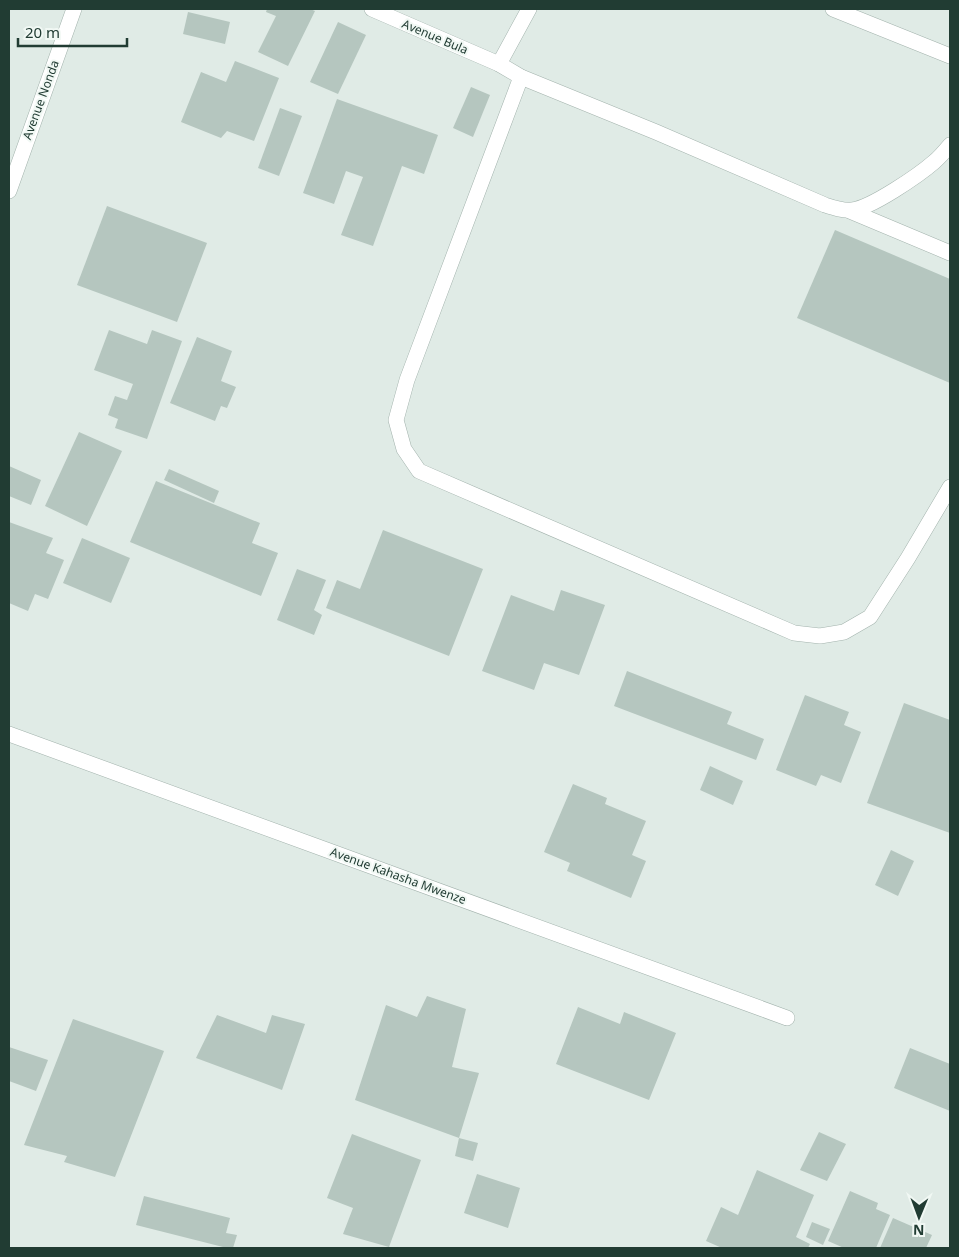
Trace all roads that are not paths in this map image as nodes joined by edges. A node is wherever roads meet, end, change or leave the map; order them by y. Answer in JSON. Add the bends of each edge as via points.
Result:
{"nodes":[{"id":1,"x":74,"y":9,"type":"edge"},
{"id":2,"x":372,"y":9,"type":"edge"},
{"id":3,"x":529,"y":9,"type":"edge"},
{"id":4,"x":833,"y":9,"type":"edge"},
{"id":5,"x":950,"y":56,"type":"edge"},
{"id":6,"x":499,"y":64,"type":"junction"},
{"id":7,"x":520,"y":77,"type":"junction"},
{"id":8,"x":950,"y":145,"type":"edge"},
{"id":9,"x":9,"y":191,"type":"edge"},
{"id":10,"x":850,"y":211,"type":"junction"},
{"id":11,"x":950,"y":253,"type":"edge"},
{"id":12,"x":950,"y":486,"type":"edge"},
{"id":13,"x":9,"y":734,"type":"edge"},
{"id":14,"x":787,"y":1018,"type":"dead end"}],
"edges":[{"from":1,"to":9,"type":"street","name":"Avenue Nonda"},
{"from":2,"to":6,"type":"street","name":"Avenue Bula"},
{"from":3,"to":6,"type":"street"},
{"from":4,"to":5,"type":"street"},
{"from":6,"to":7,"type":"street","name":"Avenue Bula"},
{"from":7,"to":10,"type":"street","name":"Avenue Bula","via":[[825,206]]},
{"from":7,"to":12,"type":"street","via":[[406,380],[396,420],[404,449],[419,471],[794,633],[820,636],[844,632],[870,617]]},
{"from":8,"to":10,"type":"street","via":[[934,162],[880,198]]},
{"from":10,"to":11,"type":"street","name":"Avenue Bula"},
{"from":13,"to":14,"type":"street","name":"Avenue Kahasha Mwenze"}]}
